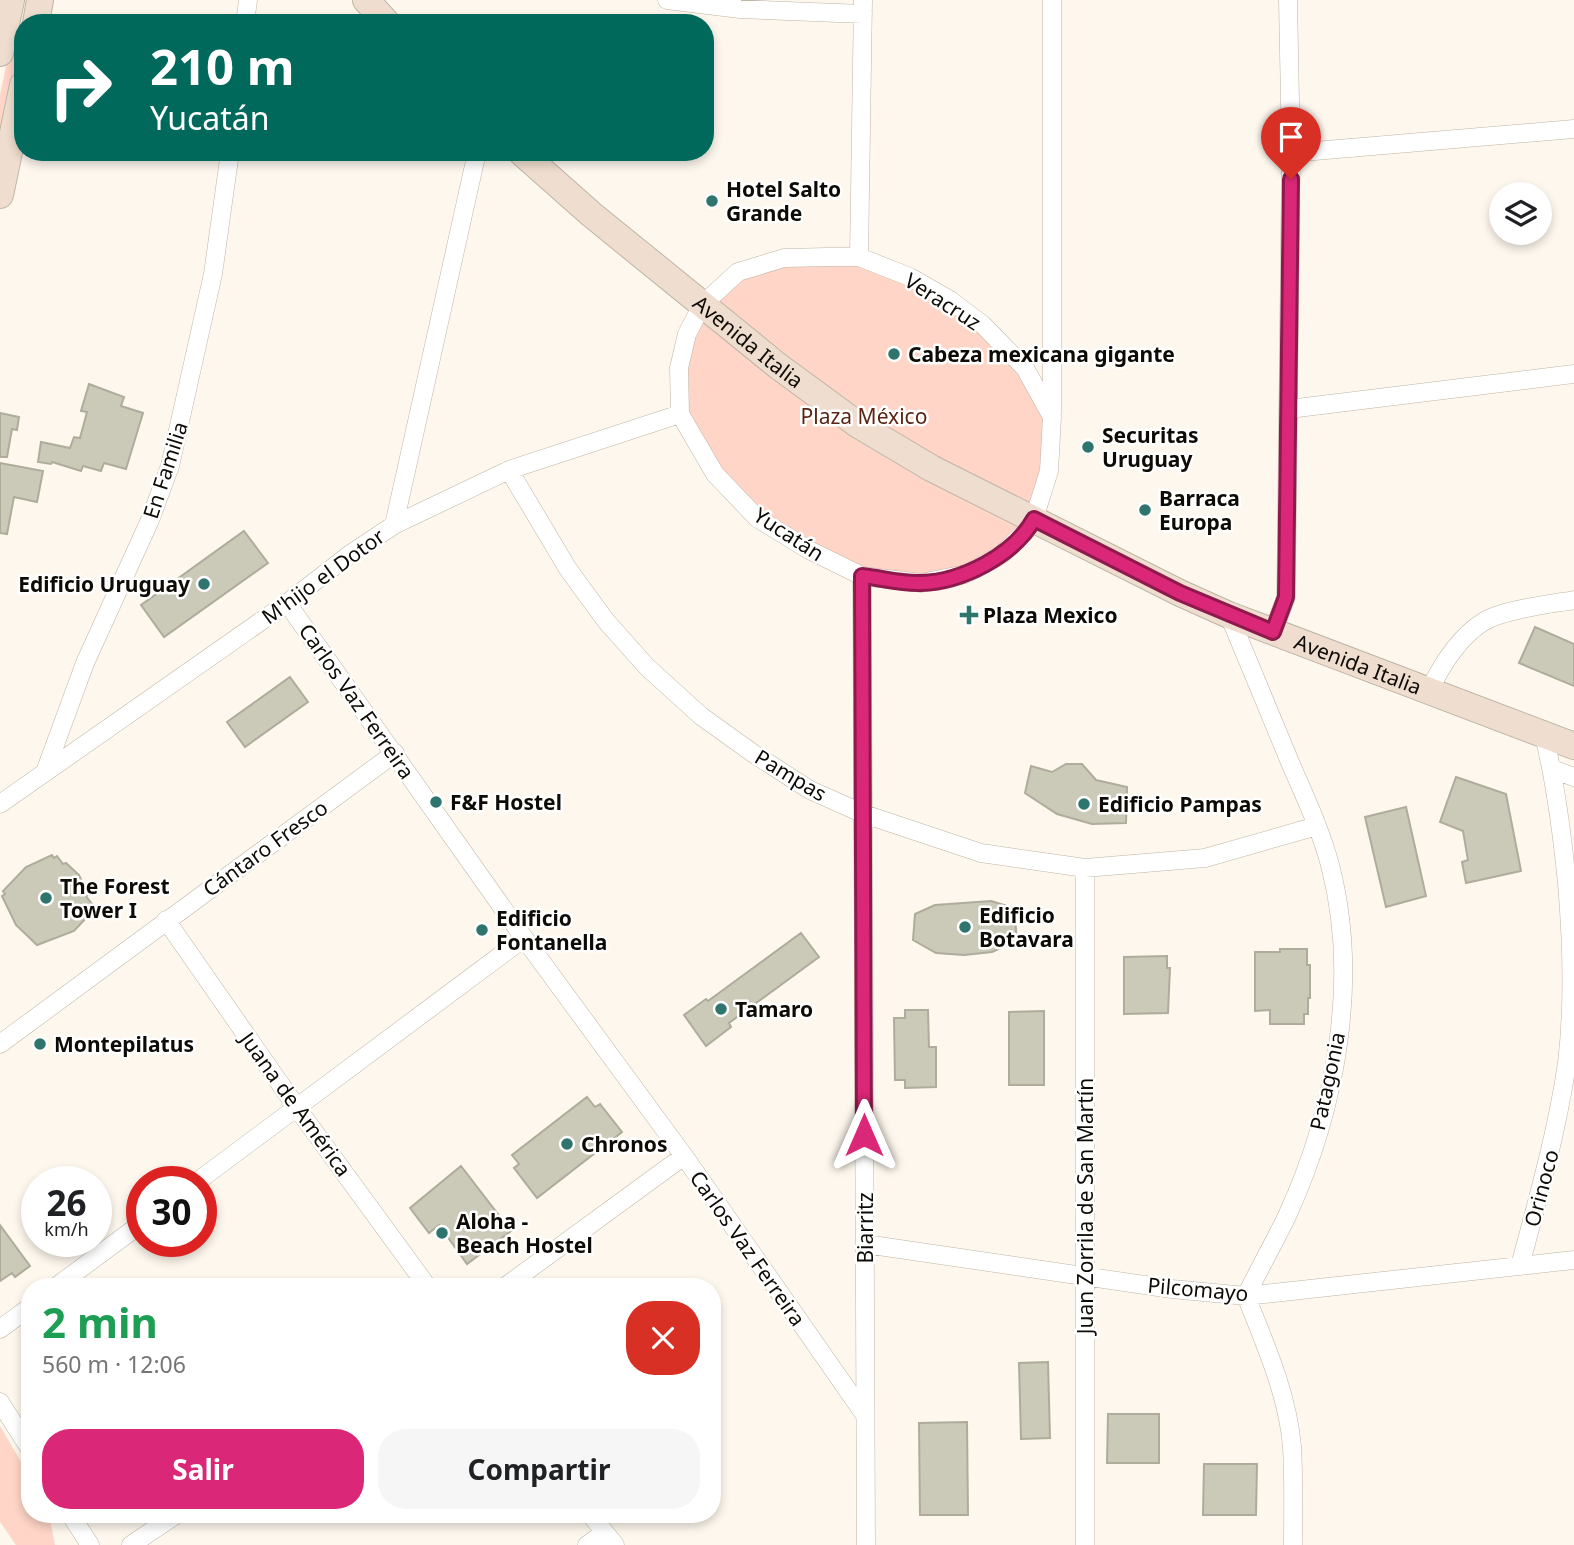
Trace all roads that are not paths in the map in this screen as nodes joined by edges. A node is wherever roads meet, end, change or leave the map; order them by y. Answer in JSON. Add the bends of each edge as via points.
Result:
{"nodes":[{"id":1,"x":366,"y":0,"type":"edge"},
{"id":2,"x":667,"y":0,"type":"edge"},
{"id":3,"x":1052,"y":0,"type":"edge"},
{"id":4,"x":1288,"y":0,"type":"edge"},
{"id":5,"x":7,"y":5,"type":"edge"},
{"id":6,"x":863,"y":7,"type":"edge"},
{"id":7,"x":38,"y":13,"type":"edge"},
{"id":8,"x":379,"y":14,"type":"edge"},
{"id":9,"x":0,"y":53,"type":"edge"},
{"id":10,"x":14,"y":128,"type":"edge"},
{"id":11,"x":1574,"y":129,"type":"edge"},
{"id":12,"x":1291,"y":153,"type":"junction"},
{"id":13,"x":229,"y":161,"type":"edge"},
{"id":14,"x":475,"y":161,"type":"edge"},
{"id":15,"x":531,"y":161,"type":"edge"},
{"id":16,"x":0,"y":195,"type":"edge"},
{"id":17,"x":859,"y":257,"type":"junction"},
{"id":18,"x":702,"y":304,"type":"junction"},
{"id":19,"x":1574,"y":374,"type":"edge"},
{"id":20,"x":1289,"y":409,"type":"junction"},
{"id":21,"x":680,"y":414,"type":"junction"},
{"id":22,"x":1052,"y":417,"type":"junction"},
{"id":23,"x":509,"y":470,"type":"junction"},
{"id":24,"x":1034,"y":519,"type":"junction"},
{"id":25,"x":394,"y":525,"type":"junction"},
{"id":26,"x":862,"y":576,"type":"junction"},
{"id":27,"x":1574,"y":600,"type":"edge"},
{"id":28,"x":288,"y":603,"type":"junction"},
{"id":29,"x":1229,"y":615,"type":"junction"},
{"id":30,"x":1273,"y":632,"type":"junction"},
{"id":31,"x":1429,"y":691,"type":"junction"},
{"id":32,"x":1544,"y":736,"type":"junction"},
{"id":33,"x":1574,"y":747,"type":"edge"},
{"id":34,"x":395,"y":753,"type":"junction"},
{"id":35,"x":1552,"y":769,"type":"junction"},
{"id":36,"x":45,"y":772,"type":"junction"},
{"id":37,"x":1574,"y":777,"type":"edge"},
{"id":38,"x":0,"y":804,"type":"edge"},
{"id":39,"x":864,"y":814,"type":"junction"},
{"id":40,"x":1317,"y":826,"type":"junction"},
{"id":41,"x":1085,"y":868,"type":"junction"},
{"id":42,"x":166,"y":920,"type":"junction"},
{"id":43,"x":524,"y":938,"type":"junction"},
{"id":44,"x":1574,"y":985,"type":"edge"},
{"id":45,"x":0,"y":1044,"type":"edge"},
{"id":46,"x":298,"y":1108,"type":"junction"},
{"id":47,"x":684,"y":1156,"type":"junction"},
{"id":48,"x":217,"y":1167,"type":"edge"},
{"id":49,"x":126,"y":1235,"type":"edge"},
{"id":50,"x":865,"y":1244,"type":"junction"},
{"id":51,"x":1574,"y":1260,"type":"edge"},
{"id":52,"x":1520,"y":1265,"type":"junction"},
{"id":53,"x":1085,"y":1275,"type":"junction"},
{"id":54,"x":68,"y":1278,"type":"edge"},
{"id":55,"x":421,"y":1278,"type":"edge"},
{"id":56,"x":517,"y":1278,"type":"edge"},
{"id":57,"x":1246,"y":1296,"type":"junction"},
{"id":58,"x":21,"y":1314,"type":"edge"},
{"id":59,"x":0,"y":1329,"type":"edge"},
{"id":60,"x":0,"y":1402,"type":"edge"},
{"id":61,"x":865,"y":1415,"type":"junction"},
{"id":62,"x":21,"y":1435,"type":"edge"},
{"id":63,"x":76,"y":1523,"type":"edge"},
{"id":64,"x":164,"y":1523,"type":"edge"},
{"id":65,"x":597,"y":1523,"type":"edge"},
{"id":66,"x":609,"y":1539,"type":"edge"},
{"id":67,"x":90,"y":1545,"type":"edge"},
{"id":68,"x":131,"y":1545,"type":"edge"},
{"id":69,"x":587,"y":1545,"type":"edge"},
{"id":70,"x":866,"y":1545,"type":"edge"},
{"id":71,"x":1085,"y":1545,"type":"edge"},
{"id":72,"x":1293,"y":1545,"type":"edge"}],
"edges":[{"from":1,"to":8,"type":"street"},
{"from":2,"to":6,"type":"street","via":[[740,9]]},
{"from":3,"to":22,"type":"street"},
{"from":4,"to":12,"type":"street"},
{"from":5,"to":7,"type":"street"},
{"from":5,"to":9,"type":"street"},
{"from":6,"to":17,"type":"street"},
{"from":10,"to":16,"type":"street"},
{"from":11,"to":12,"type":"street"},
{"from":12,"to":20,"type":"street"},
{"from":13,"to":36,"type":"street","name":"En Familia","via":[[213,274],[170,466],[85,663]]},
{"from":14,"to":25,"type":"street"},
{"from":15,"to":18,"type":"street","name":"Avenida Italia"},
{"from":17,"to":18,"type":"street","name":"Veracruz","via":[[783,258],[738,272]]},
{"from":17,"to":22,"type":"street","name":"Veracruz","via":[[910,277],[983,325],[1025,368]]},
{"from":18,"to":21,"type":"street","name":"Yucatán","via":[[687,334],[679,368]]},
{"from":18,"to":24,"type":"street","name":"Avenida Italia","via":[[857,424],[930,468]]},
{"from":19,"to":20,"type":"street"},
{"from":20,"to":30,"type":"street","via":[[1286,597]]},
{"from":21,"to":23,"type":"street","name":"M'hijo el Dotor"},
{"from":21,"to":26,"type":"street","name":"Yucatán","via":[[715,474],[757,518]]},
{"from":22,"to":24,"type":"street","via":[[1049,471]]},
{"from":23,"to":25,"type":"street","name":"M'hijo el Dotor"},
{"from":23,"to":39,"type":"street","name":"Pampas","via":[[568,569],[647,667],[701,716],[754,754],[810,790]]},
{"from":24,"to":26,"type":"street","name":"Yucatán","via":[[1001,555],[966,574],[921,583]]},
{"from":24,"to":29,"type":"street","name":"Avenida Italia"},
{"from":25,"to":28,"type":"street","name":"M'hijo el Dotor"},
{"from":26,"to":39,"type":"street","name":"Biarritz"},
{"from":27,"to":31,"type":"street","via":[[1484,621],[1441,667]]},
{"from":28,"to":34,"type":"street","name":"Carlos Vaz Ferreira"},
{"from":28,"to":36,"type":"street","name":"M'hijo el Dotor"},
{"from":29,"to":30,"type":"street","name":"Avenida Italia"},
{"from":29,"to":40,"type":"street","name":"Patagonia"},
{"from":30,"to":31,"type":"street","name":"Avenida Italia"},
{"from":31,"to":32,"type":"street","name":"Avenida Italia"},
{"from":32,"to":33,"type":"street","name":"Avenida Italia"},
{"from":32,"to":35,"type":"street","name":"Orinoco"},
{"from":34,"to":42,"type":"street","name":"Cántaro Fresco"},
{"from":34,"to":43,"type":"street","name":"Carlos Vaz Ferreira"},
{"from":35,"to":37,"type":"street"},
{"from":35,"to":44,"type":"street","name":"Orinoco"},
{"from":36,"to":38,"type":"street","name":"M'hijo el Dotor"},
{"from":39,"to":41,"type":"street","name":"Pampas","via":[[981,853]]},
{"from":39,"to":50,"type":"street","name":"Biarritz"},
{"from":40,"to":41,"type":"street","name":"Pampas","via":[[1205,858]]},
{"from":40,"to":57,"type":"street","name":"Patagonia","via":[[1339,904],[1344,974],[1339,1035],[1332,1080],[1306,1167]]},
{"from":41,"to":53,"type":"street","name":"Juan Zorrila de San Martín"},
{"from":42,"to":45,"type":"street","name":"Cántaro Fresco"},
{"from":42,"to":46,"type":"street","name":"Juana de América"},
{"from":43,"to":46,"type":"street"},
{"from":43,"to":47,"type":"street","name":"Carlos Vaz Ferreira"},
{"from":44,"to":52,"type":"street","name":"Orinoco","via":[[1568,1061],[1555,1136]]},
{"from":46,"to":48,"type":"street"},
{"from":46,"to":55,"type":"street","name":"Juana de América"},
{"from":47,"to":56,"type":"street"},
{"from":47,"to":61,"type":"street","name":"Carlos Vaz Ferreira"},
{"from":49,"to":54,"type":"street"},
{"from":50,"to":53,"type":"street","name":"Pilcomayo"},
{"from":50,"to":61,"type":"street","name":"Biarritz"},
{"from":51,"to":52,"type":"street","name":"Pilcomayo"},
{"from":52,"to":57,"type":"street","name":"Pilcomayo"},
{"from":53,"to":57,"type":"street","name":"Pilcomayo"},
{"from":53,"to":71,"type":"street","name":"Juan Zorrila de San Martín"},
{"from":57,"to":72,"type":"street","via":[[1271,1359],[1292,1445]]},
{"from":58,"to":59,"type":"street"},
{"from":60,"to":62,"type":"street"},
{"from":61,"to":70,"type":"street","name":"Biarritz"},
{"from":63,"to":67,"type":"street"},
{"from":64,"to":68,"type":"street"},
{"from":65,"to":66,"type":"street"},
{"from":66,"to":69,"type":"street"}]}
